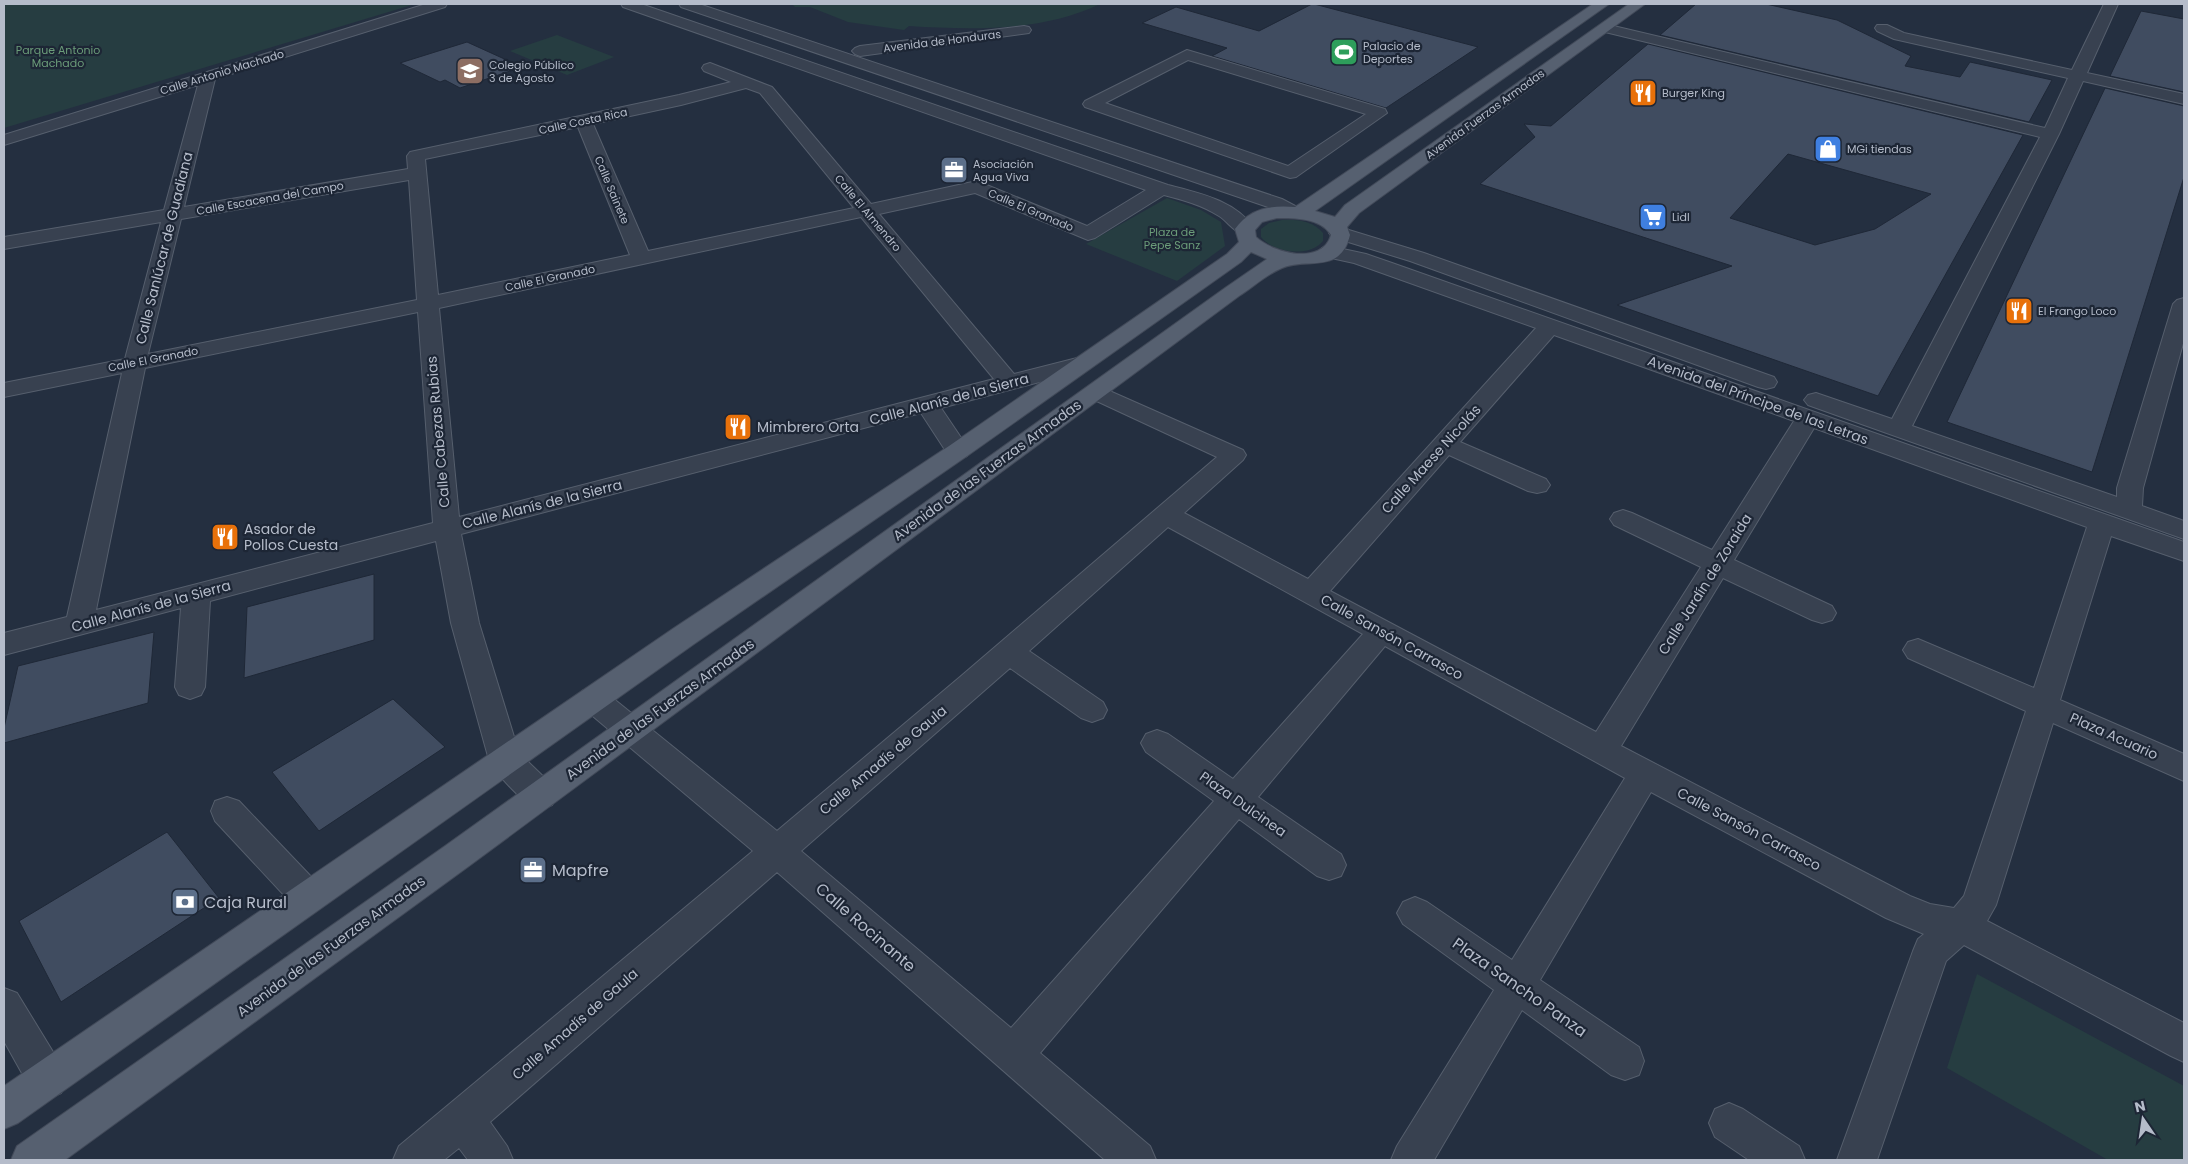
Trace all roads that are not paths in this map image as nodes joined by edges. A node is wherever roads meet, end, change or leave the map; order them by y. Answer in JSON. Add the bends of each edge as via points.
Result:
{"nodes":[{"id":1,"x":440,"y":4,"type":"edge"},
{"id":2,"x":628,"y":4,"type":"edge"},
{"id":3,"x":686,"y":4,"type":"edge"},
{"id":4,"x":1602,"y":4,"type":"edge"},
{"id":5,"x":1638,"y":4,"type":"edge"},
{"id":6,"x":2112,"y":4,"type":"edge"},
{"id":7,"x":1605,"y":28,"type":"junction"},
{"id":8,"x":1882,"y":28,"type":"dead end"},
{"id":9,"x":1024,"y":30,"type":"dead end"},
{"id":10,"x":860,"y":51,"type":"dead end"},
{"id":11,"x":1187,"y":55,"type":"joint"},
{"id":12,"x":710,"y":68,"type":"dead end"},
{"id":13,"x":208,"y":76,"type":"junction"},
{"id":14,"x":2077,"y":76,"type":"junction"},
{"id":15,"x":748,"y":82,"type":"junction"},
{"id":16,"x":2184,"y":100,"type":"edge"},
{"id":17,"x":584,"y":121,"type":"junction"},
{"id":18,"x":2050,"y":134,"type":"junction"},
{"id":19,"x":4,"y":140,"type":"edge"},
{"id":20,"x":417,"y":165,"type":"junction"},
{"id":21,"x":1161,"y":189,"type":"junction"},
{"id":22,"x":867,"y":211,"type":"junction"},
{"id":23,"x":1296,"y":212,"type":"junction"},
{"id":24,"x":173,"y":214,"type":"junction"},
{"id":25,"x":1247,"y":236,"type":"junction"},
{"id":26,"x":1335,"y":238,"type":"junction"},
{"id":27,"x":4,"y":243,"type":"edge"},
{"id":28,"x":641,"y":258,"type":"junction"},
{"id":29,"x":1289,"y":259,"type":"junction"},
{"id":30,"x":427,"y":304,"type":"junction"},
{"id":31,"x":2184,"y":304,"type":"edge"},
{"id":32,"x":1550,"y":326,"type":"junction"},
{"id":33,"x":135,"y":363,"type":"junction"},
{"id":34,"x":1081,"y":364,"type":"junction"},
{"id":35,"x":1009,"y":382,"type":"junction"},
{"id":36,"x":4,"y":390,"type":"edge"},
{"id":37,"x":1096,"y":392,"type":"junction"},
{"id":38,"x":928,"y":405,"type":"junction"},
{"id":39,"x":1808,"y":418,"type":"junction"},
{"id":40,"x":1898,"y":429,"type":"junction"},
{"id":41,"x":1445,"y":444,"type":"junction"},
{"id":42,"x":958,"y":451,"type":"junction"},
{"id":43,"x":1537,"y":486,"type":"dead end"},
{"id":44,"x":1165,"y":514,"type":"junction"},
{"id":45,"x":2115,"y":516,"type":"junction"},
{"id":46,"x":1623,"y":519,"type":"dead end"},
{"id":47,"x":447,"y":529,"type":"junction"},
{"id":48,"x":2184,"y":530,"type":"edge"},
{"id":49,"x":2184,"y":552,"type":"edge"},
{"id":50,"x":1718,"y":564,"type":"junction"},
{"id":51,"x":1312,"y":593,"type":"junction"},
{"id":52,"x":196,"y":595,"type":"junction"},
{"id":53,"x":1822,"y":613,"type":"dead end"},
{"id":54,"x":79,"y":625,"type":"junction"},
{"id":55,"x":1382,"y":631,"type":"junction"},
{"id":56,"x":4,"y":644,"type":"edge"},
{"id":57,"x":1918,"y":650,"type":"dead end"},
{"id":58,"x":1008,"y":652,"type":"junction"},
{"id":59,"x":190,"y":688,"type":"dead end"},
{"id":60,"x":593,"y":699,"type":"junction"},
{"id":61,"x":2044,"y":705,"type":"junction"},
{"id":62,"x":1092,"y":710,"type":"dead end"},
{"id":63,"x":630,"y":730,"type":"junction"},
{"id":64,"x":1158,"y":743,"type":"dead end"},
{"id":65,"x":1601,"y":750,"type":"junction"},
{"id":66,"x":505,"y":760,"type":"junction"},
{"id":67,"x":2184,"y":768,"type":"edge"},
{"id":68,"x":1645,"y":774,"type":"junction"},
{"id":69,"x":541,"y":795,"type":"junction"},
{"id":70,"x":1237,"y":800,"type":"junction"},
{"id":71,"x":227,"y":811,"type":"dead end"},
{"id":72,"x":776,"y":850,"type":"junction"},
{"id":73,"x":1329,"y":865,"type":"dead end"},
{"id":74,"x":308,"y":897,"type":"junction"},
{"id":75,"x":1414,"y":913,"type":"dead end"},
{"id":76,"x":1961,"y":925,"type":"junction"},
{"id":77,"x":1518,"y":985,"type":"junction"},
{"id":78,"x":4,"y":1006,"type":"edge"},
{"id":79,"x":2184,"y":1043,"type":"edge"},
{"id":80,"x":1014,"y":1054,"type":"junction"},
{"id":81,"x":1625,"y":1061,"type":"dead end"},
{"id":82,"x":47,"y":1079,"type":"junction"},
{"id":83,"x":4,"y":1110,"type":"edge"},
{"id":84,"x":463,"y":1119,"type":"junction"},
{"id":85,"x":1729,"y":1123,"type":"dead end"},
{"id":86,"x":31,"y":1160,"type":"edge"},
{"id":87,"x":413,"y":1160,"type":"edge"},
{"id":88,"x":494,"y":1160,"type":"edge"},
{"id":89,"x":1136,"y":1160,"type":"edge"},
{"id":90,"x":1411,"y":1160,"type":"edge"},
{"id":91,"x":1784,"y":1160,"type":"edge"},
{"id":92,"x":1856,"y":1160,"type":"edge"}],
"edges":[{"from":1,"to":13,"type":"street","name":"Calle Antonio Machado"},
{"from":2,"to":21,"type":"street"},
{"from":3,"to":23,"type":"street"},
{"from":4,"to":23,"type":"main road","name":"Avenida Fuerzas Armadas"},
{"from":5,"to":7,"type":"main road","name":"Avenida Fuerzas Armadas"},
{"from":6,"to":14,"type":"street"},
{"from":7,"to":18,"type":"street"},
{"from":7,"to":26,"type":"main road","name":"Avenida Fuerzas Armadas","via":[[1352,209]]},
{"from":8,"to":14,"type":"street","via":[[1899,36]]},
{"from":9,"to":10,"type":"street","name":"Avenida de Honduras"},
{"from":11,"to":11,"type":"street","via":[[1370,111],[1379,114],[1290,173],[1091,104]]},
{"from":12,"to":15,"type":"street","name":"Calle El Almendro"},
{"from":13,"to":19,"type":"street","name":"Calle Antonio Machado"},
{"from":13,"to":24,"type":"street","name":"Calle Sanlúcar de Guadiana"},
{"from":14,"to":16,"type":"street"},
{"from":14,"to":18,"type":"street"},
{"from":15,"to":17,"type":"street","name":"Calle Costa Rica"},
{"from":15,"to":22,"type":"street","name":"Calle El Almendro","via":[[766,90]]},
{"from":17,"to":20,"type":"street","name":"Calle Costa Rica"},
{"from":17,"to":28,"type":"street","name":"Calle Sainete"},
{"from":18,"to":40,"type":"street"},
{"from":20,"to":24,"type":"street","name":"Calle Escacena del Campo"},
{"from":20,"to":30,"type":"street","name":"Calle Cabezas Rubias"},
{"from":21,"to":22,"type":"street","name":"Calle El Granado","via":[[1088,234],[977,187]]},
{"from":21,"to":25,"type":"street","via":[[1228,211],[1237,218]]},
{"from":22,"to":28,"type":"street","name":"Calle El Granado"},
{"from":22,"to":35,"type":"street","name":"Calle El Almendro"},
{"from":23,"to":25,"type":"main road","via":[[1261,216],[1251,221]]},
{"from":23,"to":26,"type":"main road","via":[[1322,218]]},
{"from":24,"to":27,"type":"street","name":"Calle Escacena del Campo"},
{"from":24,"to":33,"type":"street","name":"Calle Sanlúcar de Guadiana"},
{"from":25,"to":29,"type":"main road","via":[[1270,255]]},
{"from":25,"to":34,"type":"main road","via":[[1234,258]]},
{"from":26,"to":29,"type":"main road","via":[[1312,258]]},
{"from":26,"to":32,"type":"street","name":"Avenida del Príncipe de las Letras","via":[[1360,258]]},
{"from":26,"to":40,"type":"street","name":"Avenida del Príncipe de las Letras","via":[[1416,257]]},
{"from":28,"to":30,"type":"street","name":"Calle El Granado"},
{"from":29,"to":37,"type":"main road","name":"Avenida de las Fuerzas Armadas","via":[[1273,264],[1232,292]]},
{"from":30,"to":33,"type":"street","name":"Calle El Granado"},
{"from":30,"to":47,"type":"street","name":"Calle Cabezas Rubias"},
{"from":31,"to":45,"type":"street","via":[[2130,488]]},
{"from":32,"to":39,"type":"street","name":"Avenida del Príncipe de las Letras"},
{"from":32,"to":41,"type":"street","name":"Calle Maese Nicolás"},
{"from":33,"to":36,"type":"street","name":"Calle El Granado"},
{"from":33,"to":54,"type":"street","name":"Calle Sanlúcar de Guadiana"},
{"from":34,"to":35,"type":"street","name":"Calle Alanís de la Sierra"},
{"from":34,"to":42,"type":"main road"},
{"from":35,"to":38,"type":"street","name":"Calle Alanís de la Sierra"},
{"from":37,"to":44,"type":"street","name":"Calle Amadís de Gaula","via":[[1234,455]]},
{"from":37,"to":63,"type":"main road","name":"Avenida de las Fuerzas Armadas"},
{"from":38,"to":42,"type":"street"},
{"from":38,"to":47,"type":"street","name":"Calle Alanís de la Sierra"},
{"from":39,"to":45,"type":"street","name":"Avenida del Príncipe de las Letras"},
{"from":39,"to":50,"type":"street","name":"Calle Jardín de Zoraida"},
{"from":40,"to":45,"type":"street","name":"Avenida del Príncipe de las Letras"},
{"from":41,"to":43,"type":"street"},
{"from":41,"to":51,"type":"street","name":"Calle Maese Nicolás"},
{"from":42,"to":60,"type":"main road"},
{"from":44,"to":51,"type":"street","name":"Calle Sansón Carrasco"},
{"from":44,"to":58,"type":"street","name":"Calle Amadís de Gaula"},
{"from":45,"to":48,"type":"street","name":"Avenida del Príncipe de las Letras"},
{"from":45,"to":49,"type":"street","name":"Avenida del Príncipe de las Letras"},
{"from":45,"to":61,"type":"street"},
{"from":46,"to":50,"type":"street"},
{"from":47,"to":52,"type":"street","name":"Calle Alanís de la Sierra"},
{"from":47,"to":66,"type":"street","name":"Calle Cabezas Rubias","via":[[465,623]]},
{"from":50,"to":53,"type":"street"},
{"from":50,"to":65,"type":"street","name":"Calle Jardín de Zoraida"},
{"from":51,"to":55,"type":"street","name":"Calle Sansón Carrasco"},
{"from":52,"to":54,"type":"street","name":"Calle Alanís de la Sierra"},
{"from":52,"to":59,"type":"street"},
{"from":54,"to":56,"type":"street","name":"Calle Alanís de la Sierra"},
{"from":55,"to":65,"type":"street","name":"Calle Sansón Carrasco"},
{"from":55,"to":70,"type":"street"},
{"from":57,"to":61,"type":"street","name":"Plaza Acuario"},
{"from":58,"to":62,"type":"street"},
{"from":58,"to":72,"type":"street","name":"Calle Amadís de Gaula"},
{"from":60,"to":63,"type":"street","name":"Calle Rocinante"},
{"from":60,"to":66,"type":"main road"},
{"from":61,"to":67,"type":"street","name":"Plaza Acuario"},
{"from":61,"to":76,"type":"street","via":[[1978,905]]},
{"from":63,"to":69,"type":"main road","name":"Avenida de las Fuerzas Armadas"},
{"from":63,"to":72,"type":"street","name":"Calle Rocinante"},
{"from":64,"to":70,"type":"street","name":"Plaza Dulcinea"},
{"from":65,"to":68,"type":"street","name":"Calle Sansón Carrasco"},
{"from":66,"to":69,"type":"street"},
{"from":66,"to":74,"type":"main road"},
{"from":68,"to":76,"type":"street","name":"Calle Sansón Carrasco","via":[[1898,907],[1928,920]]},
{"from":68,"to":77,"type":"street"},
{"from":69,"to":86,"type":"main road","name":"Avenida de las Fuerzas Armadas"},
{"from":70,"to":73,"type":"street","name":"Plaza Dulcinea"},
{"from":70,"to":80,"type":"street"},
{"from":71,"to":74,"type":"street"},
{"from":72,"to":80,"type":"street","name":"Calle Rocinante"},
{"from":72,"to":84,"type":"street","name":"Calle Amadís de Gaula"},
{"from":74,"to":82,"type":"main road"},
{"from":75,"to":77,"type":"street","name":"Plaza Sancho Panza"},
{"from":76,"to":79,"type":"street","name":"Calle Sansón Carrasco"},
{"from":76,"to":92,"type":"street","via":[[1931,951]]},
{"from":77,"to":81,"type":"street","name":"Plaza Sancho Panza"},
{"from":77,"to":90,"type":"street"},
{"from":78,"to":82,"type":"street"},
{"from":80,"to":89,"type":"street","name":"Calle Rocinante"},
{"from":82,"to":83,"type":"main road"},
{"from":84,"to":87,"type":"street","name":"Calle Amadís de Gaula"},
{"from":84,"to":88,"type":"street"},
{"from":85,"to":91,"type":"street"}]}
